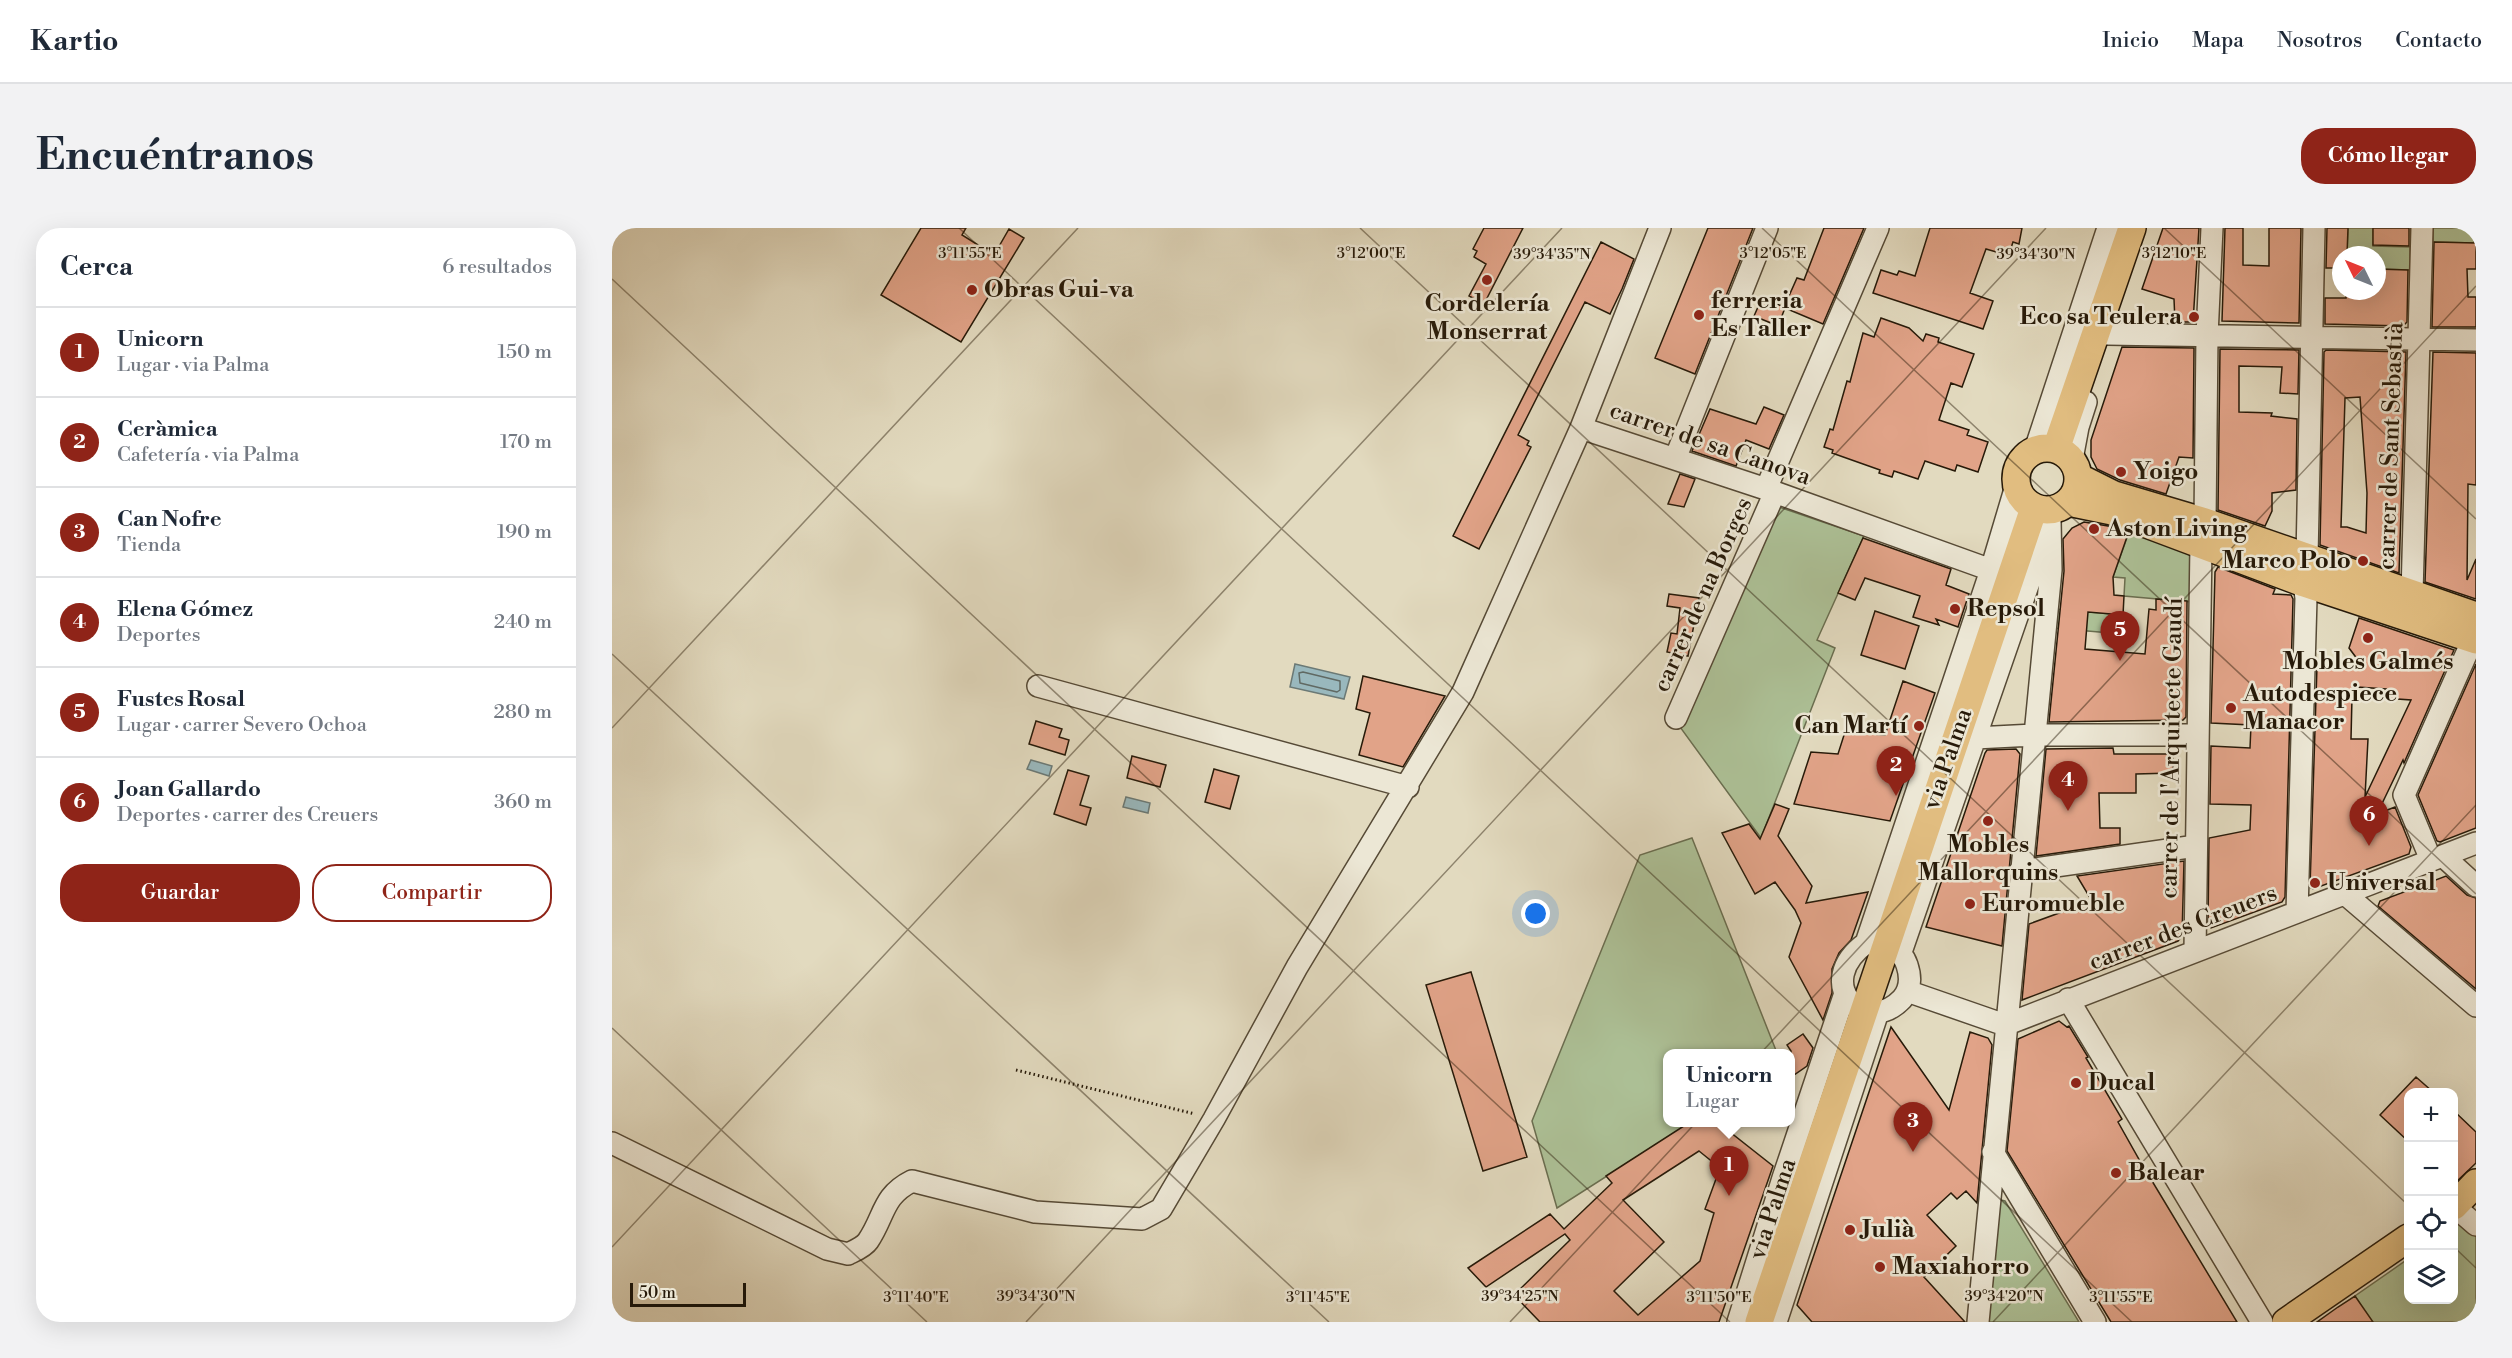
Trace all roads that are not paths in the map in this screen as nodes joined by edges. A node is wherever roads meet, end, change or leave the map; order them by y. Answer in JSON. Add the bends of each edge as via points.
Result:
{"nodes":[{"id":1,"x":1659,"y":228,"type":"edge"},
{"id":2,"x":1767,"y":228,"type":"edge"},
{"id":3,"x":1878,"y":228,"type":"edge"},
{"id":4,"x":2212,"y":228,"type":"edge"},
{"id":5,"x":2314,"y":228,"type":"edge"},
{"id":6,"x":2422,"y":228,"type":"edge"},
{"id":7,"x":2130,"y":229,"type":"edge"},
{"id":8,"x":2107,"y":334,"type":"junction"},
{"id":9,"x":2207,"y":336,"type":"junction"},
{"id":10,"x":2312,"y":338,"type":"junction"},
{"id":11,"x":2420,"y":338,"type":"junction"},
{"id":12,"x":2476,"y":340,"type":"edge"},
{"id":13,"x":1581,"y":428,"type":"junction"},
{"id":14,"x":1675,"y":459,"type":"junction"},
{"id":15,"x":2057,"y":484,"type":"junction"},
{"id":16,"x":2016,"y":486,"type":"junction"},
{"id":17,"x":1771,"y":491,"type":"junction"},
{"id":18,"x":2203,"y":533,"type":"junction"},
{"id":19,"x":1991,"y":570,"type":"junction"},
{"id":20,"x":2306,"y":570,"type":"junction"},
{"id":21,"x":2412,"y":594,"type":"junction"},
{"id":22,"x":2475,"y":632,"type":"edge"},
{"id":23,"x":1038,"y":686,"type":"dead end"},
{"id":24,"x":1676,"y":718,"type":"dead end"},
{"id":25,"x":2034,"y":735,"type":"junction"},
{"id":26,"x":2197,"y":735,"type":"junction"},
{"id":27,"x":1975,"y":738,"type":"junction"},
{"id":28,"x":1408,"y":787,"type":"junction"},
{"id":29,"x":2476,"y":843,"type":"edge"},
{"id":30,"x":2196,"y":846,"type":"junction"},
{"id":31,"x":2437,"y":858,"type":"junction"},
{"id":32,"x":2020,"y":871,"type":"junction"},
{"id":33,"x":2476,"y":886,"type":"edge"},
{"id":34,"x":2344,"y":894,"type":"junction"},
{"id":35,"x":2297,"y":912,"type":"junction"},
{"id":36,"x":1884,"y":947,"type":"junction"},
{"id":37,"x":2195,"y":951,"type":"junction"},
{"id":38,"x":1907,"y":991,"type":"junction"},
{"id":39,"x":2068,"y":999,"type":"junction"},
{"id":40,"x":1862,"y":1005,"type":"junction"},
{"id":41,"x":2476,"y":1006,"type":"edge"},
{"id":42,"x":2006,"y":1025,"type":"junction"},
{"id":43,"x":612,"y":1143,"type":"edge"},
{"id":44,"x":1993,"y":1152,"type":"junction"},
{"id":45,"x":2476,"y":1182,"type":"edge"},
{"id":46,"x":2458,"y":1202,"type":"edge"},
{"id":47,"x":2458,"y":1209,"type":"edge"},
{"id":48,"x":2476,"y":1225,"type":"edge"},
{"id":49,"x":2404,"y":1241,"type":"edge"},
{"id":50,"x":1738,"y":1322,"type":"edge"},
{"id":51,"x":1759,"y":1322,"type":"edge"},
{"id":52,"x":1776,"y":1322,"type":"edge"},
{"id":53,"x":1978,"y":1322,"type":"edge"},
{"id":54,"x":2095,"y":1322,"type":"edge"},
{"id":55,"x":2262,"y":1322,"type":"edge"},
{"id":56,"x":2286,"y":1322,"type":"edge"}],
"edges":[{"from":1,"to":13,"type":"street","name":"carrer de sa Canova"},
{"from":2,"to":14,"type":"street"},
{"from":3,"to":17,"type":"street","name":"carrer de na Borges"},
{"from":4,"to":9,"type":"street","name":"carrer de l'Arquitecte Gaudí"},
{"from":5,"to":10,"type":"street"},
{"from":6,"to":11,"type":"street","name":"carrer de Sant Sebastià"},
{"from":7,"to":8,"type":"street","name":"via Palma"},
{"from":7,"to":15,"type":"main road"},
{"from":8,"to":9,"type":"street"},
{"from":8,"to":15,"type":"street","name":"via Palma"},
{"from":9,"to":10,"type":"street"},
{"from":9,"to":18,"type":"street","name":"carrer de l'Arquitecte Gaudí"},
{"from":10,"to":11,"type":"street"},
{"from":10,"to":20,"type":"street"},
{"from":11,"to":12,"type":"street"},
{"from":11,"to":21,"type":"street","name":"carrer de Sant Sebastià"},
{"from":13,"to":14,"type":"street","name":"carrer de sa Canova"},
{"from":13,"to":28,"type":"street","via":[[1463,692]]},
{"from":14,"to":17,"type":"street","name":"carrer de sa Canova"},
{"from":15,"to":16,"type":"main road","via":[[2025,502]]},
{"from":15,"to":16,"type":"main road","via":[[2020,463]]},
{"from":15,"to":18,"type":"main road","via":[[2112,511]]},
{"from":15,"to":25,"type":"street"},
{"from":15,"to":27,"type":"street","name":"via Palma"},
{"from":15,"to":36,"type":"main road","name":"via Palma"},
{"from":16,"to":19,"type":"street","name":"via Palma"},
{"from":17,"to":19,"type":"street","name":"carrer de sa Canova"},
{"from":17,"to":24,"type":"street","name":"carrer de na Borges"},
{"from":18,"to":20,"type":"main road"},
{"from":18,"to":26,"type":"street","name":"carrer de l'Arquitecte Gaudí"},
{"from":19,"to":36,"type":"street","name":"via Palma"},
{"from":20,"to":21,"type":"main road"},
{"from":20,"to":22,"type":"main road"},
{"from":20,"to":35,"type":"street"},
{"from":21,"to":22,"type":"main road"},
{"from":22,"to":31,"type":"street","via":[[2404,795]]},
{"from":23,"to":28,"type":"street"},
{"from":25,"to":26,"type":"street"},
{"from":25,"to":27,"type":"street"},
{"from":25,"to":32,"type":"street"},
{"from":26,"to":30,"type":"street","name":"carrer de l'Arquitecte Gaudí"},
{"from":27,"to":36,"type":"street","name":"via Palma"},
{"from":28,"to":43,"type":"street","via":[[1297,967],[1161,1209],[1142,1219],[1035,1212],[912,1181],[897,1188],[886,1202],[867,1244],[848,1254],[827,1249]]},
{"from":29,"to":31,"type":"street","name":"carrer des Creuers"},
{"from":30,"to":32,"type":"street"},
{"from":30,"to":37,"type":"street","name":"carrer de l'Arquitecte Gaudí"},
{"from":31,"to":33,"type":"street"},
{"from":31,"to":34,"type":"street","name":"carrer des Creuers"},
{"from":32,"to":42,"type":"street"},
{"from":34,"to":35,"type":"street","name":"carrer des Creuers"},
{"from":34,"to":41,"type":"street"},
{"from":35,"to":37,"type":"street","name":"carrer des Creuers"},
{"from":36,"to":38,"type":"street","via":[[1910,974]]},
{"from":36,"to":40,"type":"main road","name":"via Palma"},
{"from":37,"to":39,"type":"street","name":"carrer des Creuers"},
{"from":38,"to":40,"type":"street","via":[[1895,1006]]},
{"from":38,"to":42,"type":"street"},
{"from":39,"to":42,"type":"street","name":"carrer des Creuers"},
{"from":39,"to":55,"type":"street"},
{"from":40,"to":50,"type":"street","name":"via Palma","via":[[1793,1145]]},
{"from":40,"to":51,"type":"main road"},
{"from":40,"to":52,"type":"street"},
{"from":42,"to":44,"type":"street"},
{"from":44,"to":53,"type":"street"},
{"from":44,"to":54,"type":"street"},
{"from":45,"to":46,"type":"main road"},
{"from":47,"to":48,"type":"street"},
{"from":49,"to":56,"type":"main road"}]}
